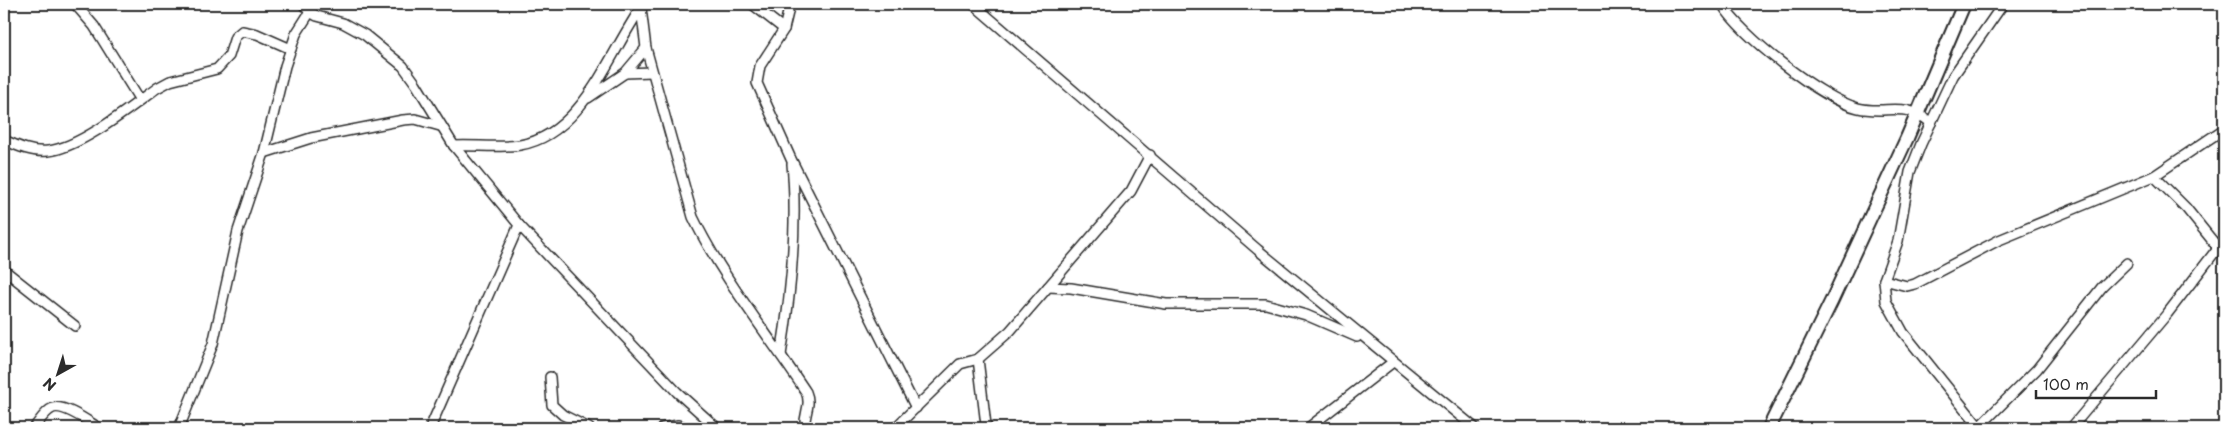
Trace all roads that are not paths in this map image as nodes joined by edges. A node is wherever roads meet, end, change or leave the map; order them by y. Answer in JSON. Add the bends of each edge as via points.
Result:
{"nodes":[{"id":1,"x":75,"y":4,"type":"edge"},
{"id":2,"x":752,"y":4,"type":"edge"},
{"id":3,"x":790,"y":4,"type":"edge"},
{"id":4,"x":973,"y":4,"type":"edge"},
{"id":5,"x":1722,"y":4,"type":"edge"},
{"id":6,"x":1964,"y":4,"type":"edge"},
{"id":7,"x":2003,"y":4,"type":"edge"},
{"id":8,"x":642,"y":6,"type":"edge"},
{"id":9,"x":307,"y":7,"type":"edge"},
{"id":10,"x":784,"y":29,"type":"junction"},
{"id":11,"x":290,"y":48,"type":"junction"},
{"id":12,"x":646,"y":48,"type":"junction"},
{"id":13,"x":652,"y":72,"type":"junction"},
{"id":14,"x":625,"y":73,"type":"junction"},
{"id":15,"x":140,"y":100,"type":"junction"},
{"id":16,"x":586,"y":100,"type":"junction"},
{"id":17,"x":1918,"y":113,"type":"junction"},
{"id":18,"x":1931,"y":122,"type":"junction"},
{"id":19,"x":440,"y":126,"type":"junction"},
{"id":20,"x":2224,"y":129,"type":"edge"},
{"id":21,"x":4,"y":140,"type":"edge"},
{"id":22,"x":454,"y":146,"type":"junction"},
{"id":23,"x":264,"y":153,"type":"junction"},
{"id":24,"x":1150,"y":155,"type":"junction"},
{"id":25,"x":791,"y":159,"type":"junction"},
{"id":26,"x":2154,"y":176,"type":"junction"},
{"id":27,"x":519,"y":225,"type":"junction"},
{"id":28,"x":2221,"y":243,"type":"edge"},
{"id":29,"x":2224,"y":255,"type":"edge"},
{"id":30,"x":2127,"y":263,"type":"dead end"},
{"id":31,"x":4,"y":270,"type":"edge"},
{"id":32,"x":1884,"y":280,"type":"junction"},
{"id":33,"x":1048,"y":287,"type":"junction"},
{"id":34,"x":74,"y":326,"type":"dead end"},
{"id":35,"x":1370,"y":343,"type":"junction"},
{"id":36,"x":781,"y":355,"type":"junction"},
{"id":37,"x":978,"y":359,"type":"junction"},
{"id":38,"x":1393,"y":362,"type":"junction"},
{"id":39,"x":550,"y":377,"type":"dead end"},
{"id":40,"x":916,"y":408,"type":"junction"},
{"id":41,"x":34,"y":428,"type":"edge"},
{"id":42,"x":99,"y":428,"type":"edge"},
{"id":43,"x":179,"y":428,"type":"edge"},
{"id":44,"x":430,"y":428,"type":"edge"},
{"id":45,"x":588,"y":428,"type":"edge"},
{"id":46,"x":662,"y":428,"type":"edge"},
{"id":47,"x":687,"y":428,"type":"edge"},
{"id":48,"x":717,"y":428,"type":"edge"},
{"id":49,"x":805,"y":428,"type":"edge"},
{"id":50,"x":895,"y":428,"type":"edge"},
{"id":51,"x":988,"y":428,"type":"edge"},
{"id":52,"x":1308,"y":428,"type":"edge"},
{"id":53,"x":1475,"y":428,"type":"edge"},
{"id":54,"x":1769,"y":428,"type":"edge"},
{"id":55,"x":1979,"y":428,"type":"edge"},
{"id":56,"x":2071,"y":428,"type":"edge"}],
"edges":[{"from":1,"to":15,"type":"street","via":[[94,26]]},
{"from":2,"to":10,"type":"street"},
{"from":3,"to":10,"type":"street"},
{"from":4,"to":24,"type":"street"},
{"from":5,"to":17,"type":"street","via":[[1786,66],[1830,96],[1860,108],[1902,109]]},
{"from":6,"to":17,"type":"street"},
{"from":7,"to":18,"type":"street","via":[[1953,76]]},
{"from":8,"to":12,"type":"street"},
{"from":8,"to":16,"type":"street"},
{"from":9,"to":11,"type":"street"},
{"from":9,"to":19,"type":"street","via":[[365,35],[402,66]]},
{"from":10,"to":25,"type":"street","via":[[760,66],[757,83]]},
{"from":11,"to":15,"type":"street","via":[[242,31],[234,37],[229,56],[217,69],[170,81]]},
{"from":11,"to":23,"type":"street"},
{"from":12,"to":13,"type":"street"},
{"from":12,"to":14,"type":"street"},
{"from":13,"to":14,"type":"street"},
{"from":13,"to":36,"type":"street","via":[[693,217],[722,269]]},
{"from":14,"to":16,"type":"street"},
{"from":15,"to":21,"type":"street","via":[[93,131],[58,149],[34,150]]},
{"from":16,"to":22,"type":"street","via":[[561,126],[531,142],[510,146]]},
{"from":17,"to":18,"type":"street"},
{"from":17,"to":54,"type":"street"},
{"from":18,"to":32,"type":"street","via":[[1910,172],[1898,241]]},
{"from":19,"to":22,"type":"street"},
{"from":19,"to":23,"type":"street","via":[[403,120],[310,138]]},
{"from":20,"to":26,"type":"street"},
{"from":22,"to":27,"type":"street"},
{"from":23,"to":43,"type":"street","via":[[238,231],[213,344]]},
{"from":24,"to":33,"type":"street","via":[[1131,191]]},
{"from":24,"to":35,"type":"street"},
{"from":25,"to":36,"type":"street","via":[[795,194],[788,310]]},
{"from":25,"to":40,"type":"street"},
{"from":26,"to":28,"type":"street"},
{"from":26,"to":32,"type":"street","via":[[1999,240],[1910,286]]},
{"from":27,"to":44,"type":"street"},
{"from":27,"to":48,"type":"street","via":[[677,392]]},
{"from":28,"to":29,"type":"street"},
{"from":28,"to":56,"type":"street","via":[[2167,314]]},
{"from":30,"to":55,"type":"street","via":[[2098,292],[2037,369]]},
{"from":31,"to":34,"type":"street"},
{"from":32,"to":55,"type":"street","via":[[1886,301],[1902,332]]},
{"from":33,"to":35,"type":"street","via":[[1166,304],[1266,304],[1306,315]]},
{"from":33,"to":37,"type":"street","via":[[1010,331]]},
{"from":35,"to":38,"type":"street"},
{"from":36,"to":49,"type":"street","via":[[808,398]]},
{"from":37,"to":40,"type":"street","via":[[960,364]]},
{"from":37,"to":51,"type":"street"},
{"from":38,"to":52,"type":"street"},
{"from":38,"to":53,"type":"street"},
{"from":39,"to":45,"type":"street","via":[[552,405]]},
{"from":40,"to":50,"type":"street"},
{"from":41,"to":42,"type":"street","via":[[55,407]]},
{"from":46,"to":47,"type":"street","via":[[678,425]]}]}
